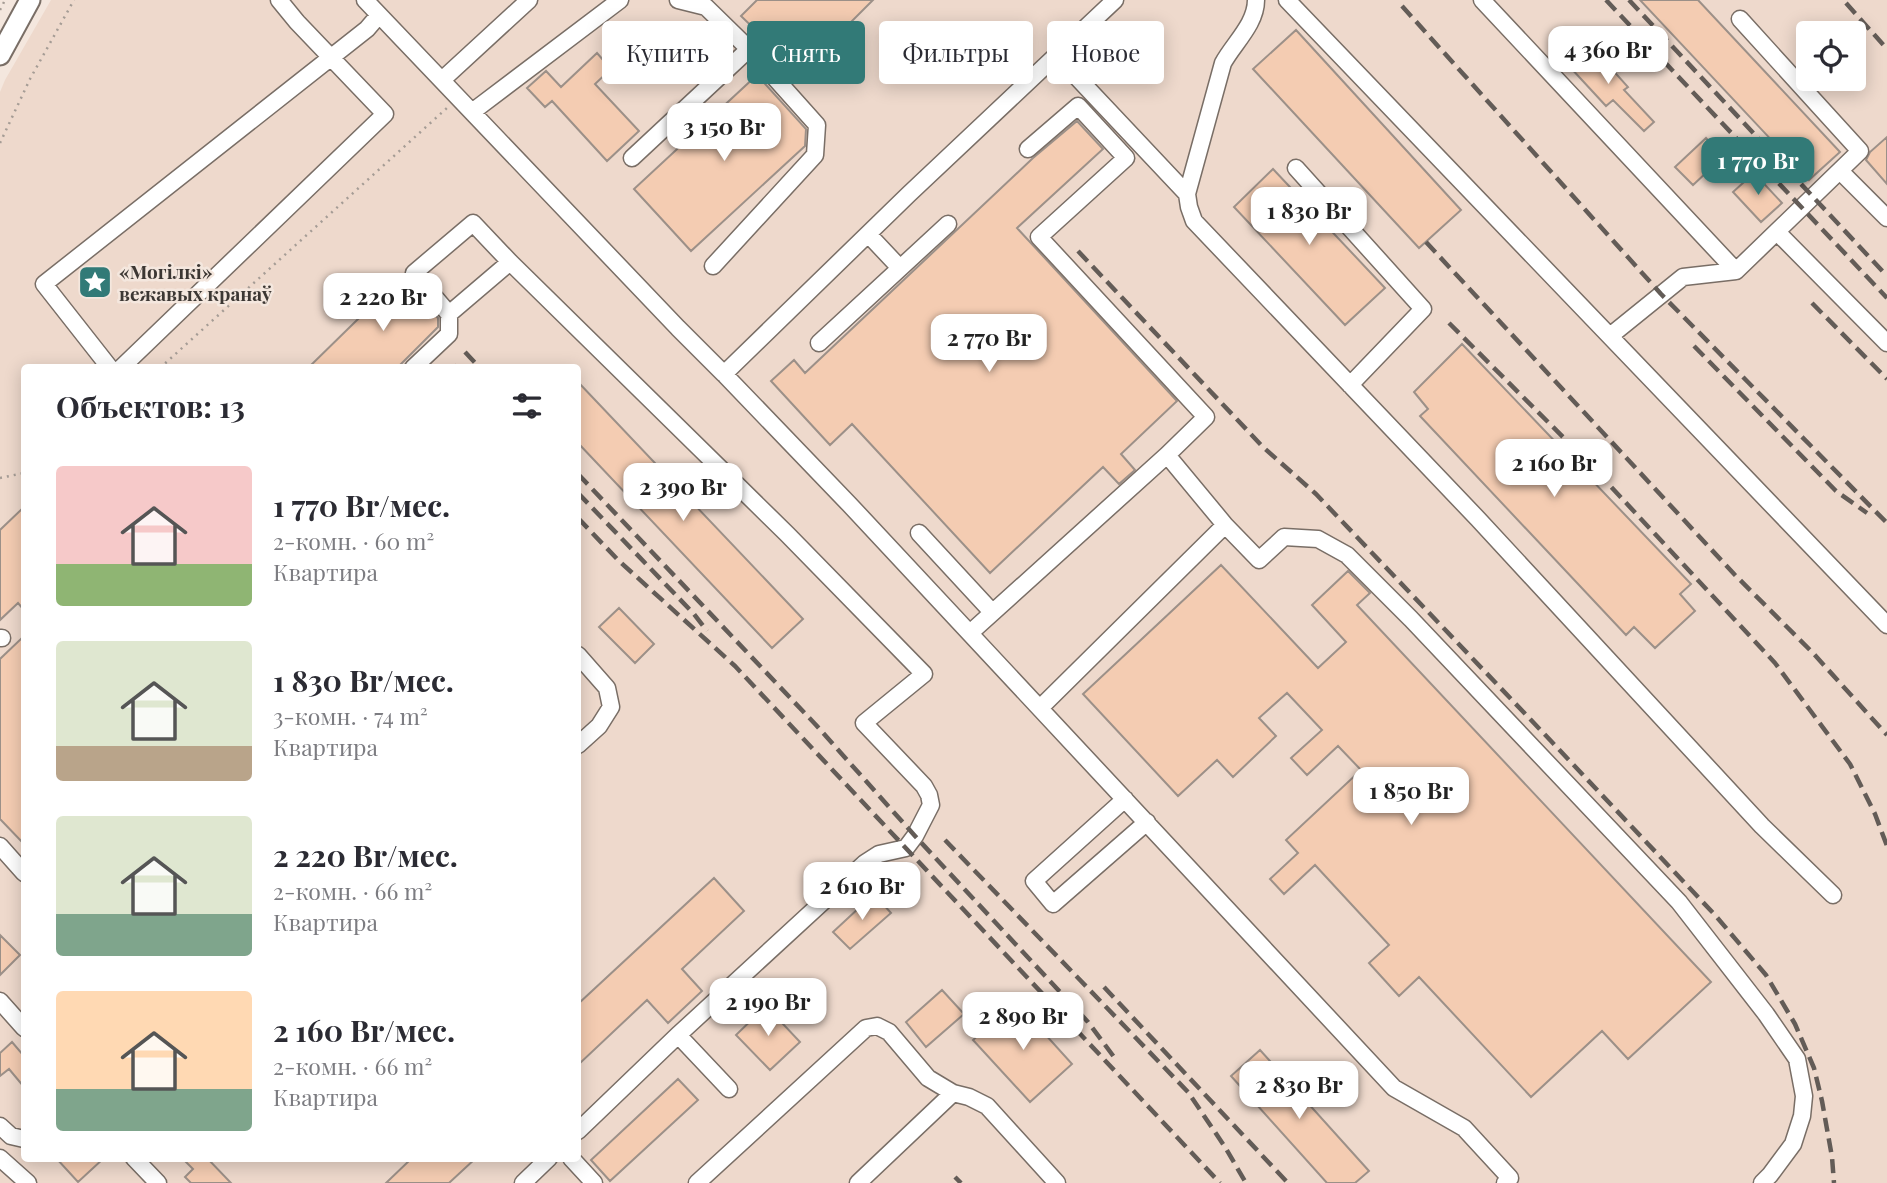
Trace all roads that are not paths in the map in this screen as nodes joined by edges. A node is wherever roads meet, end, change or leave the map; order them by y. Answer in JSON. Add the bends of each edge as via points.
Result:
{"nodes":[{"id":1,"x":30,"y":0,"type":"edge"},
{"id":2,"x":279,"y":0,"type":"edge"},
{"id":3,"x":365,"y":0,"type":"edge"},
{"id":4,"x":529,"y":0,"type":"edge"},
{"id":5,"x":620,"y":0,"type":"edge"},
{"id":6,"x":678,"y":0,"type":"edge"},
{"id":7,"x":1115,"y":0,"type":"edge"},
{"id":8,"x":1256,"y":0,"type":"edge"},
{"id":9,"x":1287,"y":0,"type":"edge"},
{"id":10,"x":1482,"y":0,"type":"edge"},
{"id":11,"x":710,"y":4,"type":"edge"},
{"id":12,"x":379,"y":15,"type":"junction"},
{"id":13,"x":1740,"y":19,"type":"dead end"},
{"id":14,"x":1092,"y":21,"type":"edge"},
{"id":15,"x":747,"y":47,"type":"edge"},
{"id":16,"x":747,"y":51,"type":"edge"},
{"id":17,"x":0,"y":55,"type":"edge"},
{"id":18,"x":330,"y":58,"type":"junction"},
{"id":19,"x":1047,"y":64,"type":"edge"},
{"id":20,"x":442,"y":80,"type":"junction"},
{"id":21,"x":780,"y":84,"type":"edge"},
{"id":22,"x":1083,"y":84,"type":"edge"},
{"id":23,"x":472,"y":112,"type":"junction"},
{"id":24,"x":1028,"y":149,"type":"dead end"},
{"id":25,"x":632,"y":158,"type":"dead end"},
{"id":26,"x":1296,"y":168,"type":"dead end"},
{"id":27,"x":1840,"y":171,"type":"junction"},
{"id":28,"x":1187,"y":194,"type":"junction"},
{"id":29,"x":1887,"y":218,"type":"edge"},
{"id":30,"x":948,"y":224,"type":"dead end"},
{"id":31,"x":1777,"y":232,"type":"junction"},
{"id":32,"x":868,"y":233,"type":"junction"},
{"id":33,"x":510,"y":262,"type":"junction"},
{"id":34,"x":713,"y":266,"type":"dead end"},
{"id":35,"x":900,"y":268,"type":"junction"},
{"id":36,"x":1736,"y":271,"type":"junction"},
{"id":37,"x":449,"y":314,"type":"junction"},
{"id":38,"x":1610,"y":336,"type":"junction"},
{"id":39,"x":819,"y":343,"type":"dead end"},
{"id":40,"x":1887,"y":343,"type":"edge"},
{"id":41,"x":107,"y":364,"type":"edge"},
{"id":42,"x":125,"y":364,"type":"edge"},
{"id":43,"x":417,"y":364,"type":"edge"},
{"id":44,"x":723,"y":374,"type":"junction"},
{"id":45,"x":1350,"y":385,"type":"junction"},
{"id":46,"x":1167,"y":455,"type":"junction"},
{"id":47,"x":1225,"y":525,"type":"junction"},
{"id":48,"x":919,"y":533,"type":"dead end"},
{"id":49,"x":992,"y":612,"type":"junction"},
{"id":50,"x":1887,"y":625,"type":"edge"},
{"id":51,"x":970,"y":633,"type":"junction"},
{"id":52,"x":581,"y":658,"type":"edge"},
{"id":53,"x":1040,"y":708,"type":"junction"},
{"id":54,"x":581,"y":742,"type":"edge"},
{"id":55,"x":1125,"y":799,"type":"junction"},
{"id":56,"x":1147,"y":822,"type":"junction"},
{"id":57,"x":0,"y":846,"type":"edge"},
{"id":58,"x":21,"y":870,"type":"edge"},
{"id":59,"x":1833,"y":895,"type":"dead end"},
{"id":60,"x":0,"y":1001,"type":"edge"},
{"id":61,"x":21,"y":1025,"type":"edge"},
{"id":62,"x":678,"y":1035,"type":"junction"},
{"id":63,"x":729,"y":1089,"type":"dead end"},
{"id":64,"x":953,"y":1093,"type":"junction"},
{"id":65,"x":0,"y":1126,"type":"edge"},
{"id":66,"x":581,"y":1128,"type":"edge"},
{"id":67,"x":21,"y":1138,"type":"edge"},
{"id":68,"x":0,"y":1158,"type":"edge"},
{"id":69,"x":138,"y":1162,"type":"edge"},
{"id":70,"x":545,"y":1162,"type":"edge"},
{"id":71,"x":575,"y":1162,"type":"edge"},
{"id":72,"x":20,"y":1180,"type":"edge"},
{"id":73,"x":158,"y":1183,"type":"edge"},
{"id":74,"x":523,"y":1183,"type":"edge"},
{"id":75,"x":594,"y":1183,"type":"edge"},
{"id":76,"x":697,"y":1183,"type":"edge"},
{"id":77,"x":858,"y":1183,"type":"edge"},
{"id":78,"x":1057,"y":1183,"type":"edge"},
{"id":79,"x":1505,"y":1183,"type":"edge"},
{"id":80,"x":1762,"y":1183,"type":"edge"}],
"edges":[{"from":1,"to":17,"type":"main road"},
{"from":2,"to":18,"type":"lane"},
{"from":3,"to":12,"type":"lane"},
{"from":4,"to":20,"type":"lane"},
{"from":5,"to":23,"type":"lane"},
{"from":6,"to":11,"type":"lane"},
{"from":7,"to":14,"type":"lane"},
{"from":8,"to":28,"type":"lane","via":[[1250,24],[1223,63]]},
{"from":9,"to":38,"type":"lane"},
{"from":10,"to":36,"type":"lane"},
{"from":11,"to":15,"type":"lane"},
{"from":12,"to":18,"type":"lane"},
{"from":12,"to":20,"type":"lane"},
{"from":13,"to":27,"type":"lane","via":[[1860,151]]},
{"from":16,"to":25,"type":"lane"},
{"from":18,"to":41,"type":"lane","via":[[44,284]]},
{"from":18,"to":42,"type":"lane","via":[[385,114]]},
{"from":19,"to":32,"type":"lane"},
{"from":20,"to":23,"type":"lane"},
{"from":21,"to":34,"type":"lane","via":[[817,125],[815,155]]},
{"from":22,"to":28,"type":"lane"},
{"from":23,"to":44,"type":"lane"},
{"from":24,"to":46,"type":"lane","via":[[1078,106],[1126,158],[1039,237],[1206,417]]},
{"from":26,"to":45,"type":"lane","via":[[1423,309]]},
{"from":27,"to":29,"type":"lane"},
{"from":27,"to":31,"type":"lane"},
{"from":28,"to":45,"type":"lane","via":[[1194,221]]},
{"from":30,"to":35,"type":"lane"},
{"from":31,"to":36,"type":"lane"},
{"from":31,"to":40,"type":"lane"},
{"from":32,"to":35,"type":"lane"},
{"from":32,"to":44,"type":"lane"},
{"from":33,"to":37,"type":"lane"},
{"from":33,"to":37,"type":"lane","via":[[473,223],[414,273]]},
{"from":33,"to":62,"type":"lane","via":[[924,674],[864,723],[929,795],[931,805],[915,836],[906,848],[879,854],[865,863]]},
{"from":35,"to":39,"type":"lane"},
{"from":36,"to":38,"type":"lane","via":[[1683,277]]},
{"from":37,"to":43,"type":"lane","via":[[449,334]]},
{"from":38,"to":50,"type":"lane"},
{"from":44,"to":51,"type":"lane"},
{"from":45,"to":59,"type":"lane","via":[[1762,826]]},
{"from":46,"to":47,"type":"lane"},
{"from":46,"to":49,"type":"lane"},
{"from":47,"to":53,"type":"lane"},
{"from":47,"to":80,"type":"lane","via":[[1259,560],[1284,537],[1318,540],[1347,555],[1679,902],[1797,1059],[1804,1096],[1802,1116],[1793,1144]]},
{"from":48,"to":49,"type":"lane"},
{"from":49,"to":51,"type":"lane"},
{"from":51,"to":53,"type":"lane"},
{"from":52,"to":54,"type":"lane","via":[[607,688],[611,707]]},
{"from":53,"to":55,"type":"lane"},
{"from":55,"to":56,"type":"lane"},
{"from":55,"to":56,"type":"lane","via":[[1034,881],[1053,904]]},
{"from":56,"to":79,"type":"lane","via":[[1394,1088],[1464,1128],[1510,1178]]},
{"from":57,"to":58,"type":"lane"},
{"from":60,"to":61,"type":"lane"},
{"from":62,"to":63,"type":"lane"},
{"from":62,"to":66,"type":"lane"},
{"from":64,"to":76,"type":"lane","via":[[928,1078],[890,1032],[877,1026],[866,1028]]},
{"from":64,"to":77,"type":"lane"},
{"from":64,"to":78,"type":"lane","via":[[987,1107]]},
{"from":65,"to":67,"type":"lane"},
{"from":68,"to":72,"type":"lane"},
{"from":69,"to":73,"type":"lane"},
{"from":70,"to":74,"type":"lane"},
{"from":71,"to":75,"type":"lane"}]}
